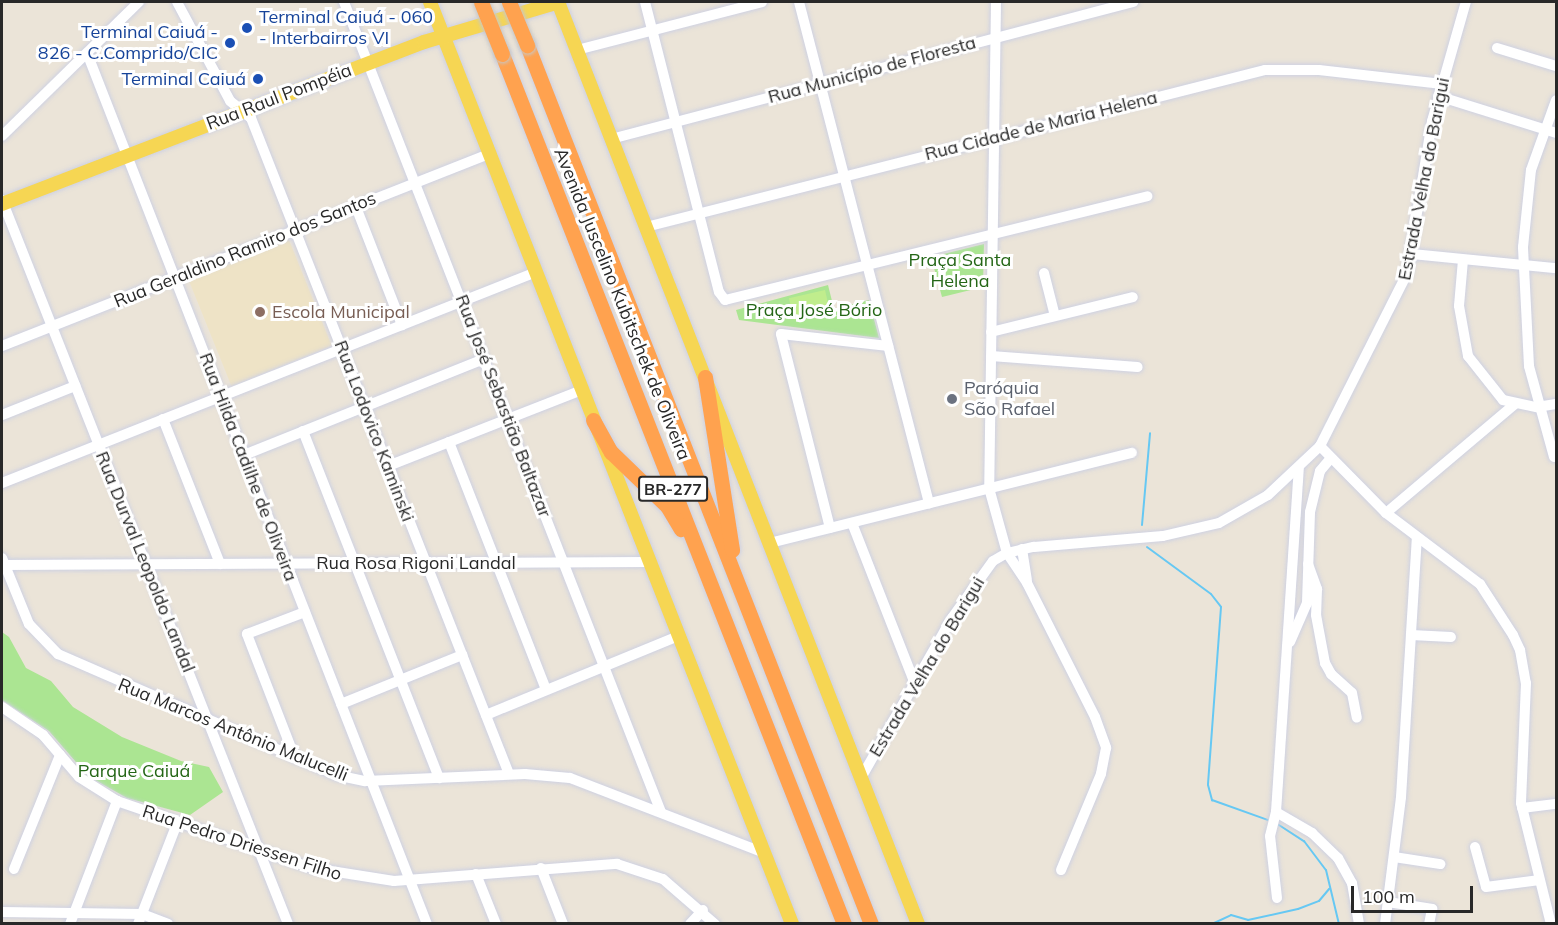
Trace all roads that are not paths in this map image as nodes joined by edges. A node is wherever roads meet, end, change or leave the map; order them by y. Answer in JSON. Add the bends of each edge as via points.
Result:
{"nodes":[{"id":1,"x":140,"y":2,"type":"edge"},
{"id":2,"x":177,"y":2,"type":"edge"},
{"id":3,"x":344,"y":2,"type":"edge"},
{"id":4,"x":430,"y":2,"type":"edge"},
{"id":5,"x":481,"y":2,"type":"edge"},
{"id":6,"x":509,"y":2,"type":"edge"},
{"id":7,"x":558,"y":2,"type":"edge"},
{"id":8,"x":645,"y":2,"type":"edge"},
{"id":9,"x":762,"y":2,"type":"edge"},
{"id":10,"x":799,"y":2,"type":"edge"},
{"id":11,"x":996,"y":2,"type":"edge"},
{"id":12,"x":1133,"y":2,"type":"edge"},
{"id":13,"x":1466,"y":2,"type":"edge"},
{"id":14,"x":652,"y":30,"type":"junction"},
{"id":15,"x":443,"y":35,"type":"junction"},
{"id":16,"x":996,"y":38,"type":"junction"},
{"id":17,"x":1497,"y":48,"type":"dead end"},
{"id":18,"x":577,"y":50,"type":"junction"},
{"id":19,"x":87,"y":53,"type":"junction"},
{"id":20,"x":368,"y":63,"type":"junction"},
{"id":21,"x":1557,"y":66,"type":"edge"},
{"id":22,"x":820,"y":84,"type":"junction"},
{"id":23,"x":1442,"y":84,"type":"junction"},
{"id":24,"x":1438,"y":96,"type":"junction"},
{"id":25,"x":1557,"y":100,"type":"edge"},
{"id":26,"x":242,"y":112,"type":"junction"},
{"id":27,"x":675,"y":122,"type":"junction"},
{"id":28,"x":1551,"y":132,"type":"edge"},
{"id":29,"x":2,"y":136,"type":"edge"},
{"id":30,"x":994,"y":138,"type":"junction"},
{"id":31,"x":611,"y":139,"type":"junction"},
{"id":32,"x":489,"y":154,"type":"junction"},
{"id":33,"x":127,"y":156,"type":"junction"},
{"id":34,"x":844,"y":176,"type":"junction"},
{"id":35,"x":415,"y":183,"type":"junction"},
{"id":36,"x":1146,"y":196,"type":"dead end"},
{"id":37,"x":2,"y":202,"type":"edge"},
{"id":38,"x":356,"y":207,"type":"junction"},
{"id":39,"x":699,"y":213,"type":"junction"},
{"id":40,"x":646,"y":227,"type":"junction"},
{"id":41,"x":295,"y":230,"type":"junction"},
{"id":42,"x":993,"y":235,"type":"junction"},
{"id":43,"x":1412,"y":254,"type":"junction"},
{"id":44,"x":1463,"y":260,"type":"junction"},
{"id":45,"x":868,"y":267,"type":"junction"},
{"id":46,"x":1523,"y":267,"type":"junction"},
{"id":47,"x":1557,"y":268,"type":"edge"},
{"id":48,"x":536,"y":272,"type":"junction"},
{"id":49,"x":1044,"y":273,"type":"dead end"},
{"id":50,"x":174,"y":278,"type":"junction"},
{"id":51,"x":1133,"y":297,"type":"dead end"},
{"id":52,"x":461,"y":301,"type":"junction"},
{"id":53,"x":1055,"y":316,"type":"junction"},
{"id":54,"x":402,"y":325,"type":"junction"},
{"id":55,"x":52,"y":327,"type":"junction"},
{"id":56,"x":991,"y":332,"type":"junction"},
{"id":57,"x":2,"y":346,"type":"edge"},
{"id":58,"x":888,"y":346,"type":"junction"},
{"id":59,"x":342,"y":349,"type":"junction"},
{"id":60,"x":991,"y":356,"type":"junction"},
{"id":61,"x":484,"y":359,"type":"junction"},
{"id":62,"x":1138,"y":367,"type":"dead end"},
{"id":63,"x":705,"y":377,"type":"junction"},
{"id":64,"x":75,"y":386,"type":"junction"},
{"id":65,"x":582,"y":390,"type":"junction"},
{"id":66,"x":221,"y":397,"type":"junction"},
{"id":67,"x":1515,"y":404,"type":"junction"},
{"id":68,"x":1557,"y":404,"type":"edge"},
{"id":69,"x":365,"y":407,"type":"junction"},
{"id":70,"x":1538,"y":407,"type":"junction"},
{"id":71,"x":2,"y":415,"type":"edge"},
{"id":72,"x":163,"y":419,"type":"junction"},
{"id":73,"x":508,"y":419,"type":"junction"},
{"id":74,"x":593,"y":420,"type":"junction"},
{"id":75,"x":303,"y":432,"type":"junction"},
{"id":76,"x":449,"y":442,"type":"junction"},
{"id":77,"x":1553,"y":443,"type":"edge"},
{"id":78,"x":98,"y":445,"type":"junction"},
{"id":79,"x":1320,"y":446,"type":"junction"},
{"id":80,"x":1132,"y":453,"type":"dead end"},
{"id":81,"x":244,"y":455,"type":"junction"},
{"id":82,"x":1554,"y":457,"type":"dead end"},
{"id":83,"x":1331,"y":458,"type":"junction"},
{"id":84,"x":388,"y":466,"type":"junction"},
{"id":85,"x":1299,"y":469,"type":"junction"},
{"id":86,"x":2,"y":483,"type":"edge"},
{"id":87,"x":989,"y":488,"type":"junction"},
{"id":88,"x":929,"y":503,"type":"junction"},
{"id":89,"x":1386,"y":513,"type":"junction"},
{"id":90,"x":852,"y":523,"type":"junction"},
{"id":91,"x":830,"y":528,"type":"junction"},
{"id":92,"x":1417,"y":538,"type":"junction"},
{"id":93,"x":770,"y":543,"type":"junction"},
{"id":94,"x":1022,"y":549,"type":"junction"},
{"id":95,"x":1007,"y":553,"type":"junction"},
{"id":96,"x":1306,"y":561,"type":"junction"},
{"id":97,"x":650,"y":562,"type":"junction"},
{"id":98,"x":2,"y":563,"type":"edge"},
{"id":99,"x":426,"y":563,"type":"junction"},
{"id":100,"x":496,"y":563,"type":"junction"},
{"id":101,"x":564,"y":563,"type":"junction"},
{"id":102,"x":220,"y":564,"type":"junction"},
{"id":103,"x":286,"y":564,"type":"junction"},
{"id":104,"x":356,"y":564,"type":"junction"},
{"id":105,"x":146,"y":565,"type":"junction"},
{"id":106,"x":705,"y":570,"type":"junction"},
{"id":107,"x":1027,"y":583,"type":"junction"},
{"id":108,"x":740,"y":588,"type":"junction"},
{"id":109,"x":305,"y":612,"type":"junction"},
{"id":110,"x":1411,"y":635,"type":"junction"},
{"id":111,"x":679,"y":636,"type":"junction"},
{"id":112,"x":1451,"y":637,"type":"dead end"},
{"id":113,"x":1287,"y":648,"type":"junction"},
{"id":114,"x":462,"y":655,"type":"junction"},
{"id":115,"x":605,"y":666,"type":"junction"},
{"id":116,"x":401,"y":679,"type":"junction"},
{"id":117,"x":915,"y":684,"type":"junction"},
{"id":118,"x":546,"y":690,"type":"junction"},
{"id":119,"x":341,"y":704,"type":"junction"},
{"id":120,"x":2,"y":707,"type":"edge"},
{"id":121,"x":486,"y":715,"type":"junction"},
{"id":122,"x":1357,"y":718,"type":"dead end"},
{"id":123,"x":208,"y":721,"type":"junction"},
{"id":124,"x":60,"y":755,"type":"junction"},
{"id":125,"x":295,"y":758,"type":"junction"},
{"id":126,"x":509,"y":774,"type":"junction"},
{"id":127,"x":439,"y":778,"type":"junction"},
{"id":128,"x":861,"y":778,"type":"junction"},
{"id":129,"x":371,"y":781,"type":"junction"},
{"id":130,"x":117,"y":801,"type":"junction"},
{"id":131,"x":1557,"y":804,"type":"edge"},
{"id":132,"x":1522,"y":808,"type":"junction"},
{"id":133,"x":661,"y":812,"type":"junction"},
{"id":134,"x":1275,"y":812,"type":"junction"},
{"id":135,"x":178,"y":820,"type":"junction"},
{"id":136,"x":1475,"y":847,"type":"dead end"},
{"id":137,"x":258,"y":849,"type":"junction"},
{"id":138,"x":764,"y":852,"type":"junction"},
{"id":139,"x":1395,"y":857,"type":"junction"},
{"id":140,"x":1440,"y":864,"type":"dead end"},
{"id":141,"x":541,"y":868,"type":"junction"},
{"id":142,"x":14,"y":869,"type":"dead end"},
{"id":143,"x":1062,"y":870,"type":"dead end"},
{"id":144,"x":476,"y":874,"type":"junction"},
{"id":145,"x":410,"y":880,"type":"junction"},
{"id":146,"x":1540,"y":880,"type":"junction"},
{"id":147,"x":1277,"y":898,"type":"dead end"},
{"id":148,"x":1388,"y":902,"type":"junction"},
{"id":149,"x":703,"y":910,"type":"junction"},
{"id":150,"x":2,"y":912,"type":"edge"},
{"id":151,"x":72,"y":918,"type":"edge"},
{"id":152,"x":140,"y":919,"type":"edge"},
{"id":153,"x":168,"y":924,"type":"edge"},
{"id":154,"x":288,"y":924,"type":"edge"},
{"id":155,"x":427,"y":924,"type":"edge"},
{"id":156,"x":496,"y":924,"type":"edge"},
{"id":157,"x":563,"y":924,"type":"edge"},
{"id":158,"x":690,"y":924,"type":"edge"},
{"id":159,"x":715,"y":924,"type":"edge"},
{"id":160,"x":792,"y":924,"type":"edge"},
{"id":161,"x":844,"y":924,"type":"edge"},
{"id":162,"x":871,"y":924,"type":"edge"},
{"id":163,"x":918,"y":924,"type":"edge"},
{"id":164,"x":1359,"y":924,"type":"edge"},
{"id":165,"x":1385,"y":924,"type":"edge"},
{"id":166,"x":1430,"y":924,"type":"edge"},
{"id":167,"x":1551,"y":924,"type":"edge"}],
"edges":[{"from":1,"to":19,"type":"street"},
{"from":2,"to":26,"type":"street","name":"Rua Lodovico Kaminski","via":[[230,101]]},
{"from":3,"to":20,"type":"street","name":"Rua José Sebastião Baltazar"},
{"from":4,"to":15,"type":"main road"},
{"from":5,"to":106,"type":"highway","name":"Avenida Juscelino Kubitschek de Oliveira","number":"BR-277","bridge":true},
{"from":6,"to":108,"type":"highway","number":"BR-277","bridge":true},
{"from":7,"to":15,"type":"main road","name":"Rua Raul Pompéia"},
{"from":7,"to":18,"type":"main road"},
{"from":8,"to":14,"type":"street"},
{"from":9,"to":14,"type":"street"},
{"from":10,"to":22,"type":"street"},
{"from":11,"to":16,"type":"street"},
{"from":12,"to":16,"type":"street","name":"Rua Município de Floresta"},
{"from":13,"to":23,"type":"street","name":"Estrada Velha do Barigui"},
{"from":14,"to":18,"type":"street"},
{"from":14,"to":27,"type":"street"},
{"from":15,"to":20,"type":"main road","name":"Rua Raul Pompéia"},
{"from":15,"to":32,"type":"main road"},
{"from":16,"to":22,"type":"street","name":"Rua Município de Floresta"},
{"from":16,"to":30,"type":"street"},
{"from":17,"to":21,"type":"street"},
{"from":18,"to":31,"type":"main road"},
{"from":19,"to":29,"type":"street"},
{"from":19,"to":33,"type":"street","name":"Rua Hilda Cadilhe de Oliveira"},
{"from":20,"to":26,"type":"main road","name":"Rua Raul Pompéia"},
{"from":20,"to":35,"type":"street","name":"Rua José Sebastião Baltazar"},
{"from":22,"to":27,"type":"street","name":"Rua Município de Floresta"},
{"from":22,"to":34,"type":"street"},
{"from":23,"to":24,"type":"street","name":"Estrada Velha do Barigui"},
{"from":23,"to":30,"type":"street","name":"Rua Cidade de Maria Helena","via":[[1318,70],[1265,70]]},
{"from":24,"to":28,"type":"street"},
{"from":24,"to":43,"type":"street","name":"Estrada Velha do Barigui"},
{"from":25,"to":28,"type":"street"},
{"from":26,"to":33,"type":"main road","name":"Rua Raul Pompéia"},
{"from":26,"to":41,"type":"street","name":"Rua Lodovico Kaminski","via":[[251,118]]},
{"from":27,"to":31,"type":"street","name":"Rua Município de Floresta"},
{"from":27,"to":39,"type":"street"},
{"from":28,"to":46,"type":"street","via":[[1530,178]]},
{"from":30,"to":34,"type":"street","name":"Rua Cidade de Maria Helena"},
{"from":30,"to":42,"type":"street"},
{"from":31,"to":40,"type":"main road"},
{"from":32,"to":35,"type":"street","name":"Rua Geraldino Ramiro dos Santos"},
{"from":32,"to":48,"type":"main road"},
{"from":33,"to":37,"type":"main road","name":"Rua Raul Pompéia"},
{"from":33,"to":50,"type":"street","name":"Rua Hilda Cadilhe de Oliveira"},
{"from":34,"to":39,"type":"street","name":"Rua Cidade de Maria Helena"},
{"from":34,"to":45,"type":"street"},
{"from":35,"to":38,"type":"street","name":"Rua Geraldino Ramiro dos Santos"},
{"from":35,"to":52,"type":"street","name":"Rua José Sebastião Baltazar"},
{"from":36,"to":42,"type":"street"},
{"from":37,"to":55,"type":"street","name":"Rua Durval Leopoldo Landal"},
{"from":38,"to":41,"type":"street","name":"Rua Geraldino Ramiro dos Santos"},
{"from":38,"to":54,"type":"street"},
{"from":39,"to":40,"type":"street","name":"Rua Cidade de Maria Helena"},
{"from":39,"to":45,"type":"street","via":[[719,292],[725,300]]},
{"from":40,"to":63,"type":"main road"},
{"from":41,"to":50,"type":"street","name":"Rua Geraldino Ramiro dos Santos"},
{"from":41,"to":59,"type":"street","name":"Rua Lodovico Kaminski"},
{"from":42,"to":45,"type":"street"},
{"from":42,"to":56,"type":"street"},
{"from":43,"to":44,"type":"street"},
{"from":43,"to":79,"type":"street","name":"Estrada Velha do Barigui","via":[[1404,283],[1382,330]]},
{"from":44,"to":46,"type":"street"},
{"from":44,"to":67,"type":"street","via":[[1458,297],[1464,348],[1493,392]]},
{"from":45,"to":58,"type":"street"},
{"from":46,"to":47,"type":"street"},
{"from":46,"to":70,"type":"street","via":[[1529,366]]},
{"from":48,"to":52,"type":"street"},
{"from":48,"to":65,"type":"main road"},
{"from":49,"to":53,"type":"street"},
{"from":50,"to":55,"type":"street","name":"Rua Geraldino Ramiro dos Santos"},
{"from":50,"to":66,"type":"street","name":"Rua Hilda Cadilhe de Oliveira"},
{"from":51,"to":53,"type":"street"},
{"from":52,"to":54,"type":"street"},
{"from":52,"to":61,"type":"street","name":"Rua José Sebastião Baltazar"},
{"from":53,"to":56,"type":"street"},
{"from":54,"to":59,"type":"street"},
{"from":55,"to":57,"type":"street","name":"Rua Geraldino Ramiro dos Santos"},
{"from":55,"to":64,"type":"street","name":"Rua Durval Leopoldo Landal"},
{"from":56,"to":60,"type":"street"},
{"from":58,"to":88,"type":"street"},
{"from":58,"to":91,"type":"street","via":[[781,334]]},
{"from":59,"to":66,"type":"street"},
{"from":59,"to":69,"type":"street","name":"Rua Lodovico Kaminski"},
{"from":60,"to":62,"type":"street"},
{"from":60,"to":87,"type":"street"},
{"from":61,"to":69,"type":"street"},
{"from":61,"to":73,"type":"street","name":"Rua José Sebastião Baltazar"},
{"from":63,"to":93,"type":"main road"},
{"from":63,"to":108,"type":"highway"},
{"from":64,"to":71,"type":"street"},
{"from":64,"to":78,"type":"street","name":"Rua Durval Leopoldo Landal"},
{"from":65,"to":73,"type":"street"},
{"from":65,"to":74,"type":"main road"},
{"from":66,"to":72,"type":"street"},
{"from":66,"to":81,"type":"street","name":"Rua Hilda Cadilhe de Oliveira"},
{"from":67,"to":70,"type":"street"},
{"from":67,"to":89,"type":"street"},
{"from":68,"to":70,"type":"street"},
{"from":69,"to":75,"type":"street"},
{"from":69,"to":84,"type":"street","name":"Rua Lodovico Kaminski"},
{"from":70,"to":77,"type":"street"},
{"from":72,"to":78,"type":"street"},
{"from":72,"to":102,"type":"street"},
{"from":73,"to":76,"type":"street"},
{"from":73,"to":101,"type":"street","name":"Rua José Sebastião Baltazar"},
{"from":74,"to":97,"type":"main road"},
{"from":74,"to":106,"type":"highway","via":[[619,461],[667,506]]},
{"from":75,"to":81,"type":"street"},
{"from":75,"to":104,"type":"street"},
{"from":76,"to":84,"type":"street"},
{"from":76,"to":100,"type":"street"},
{"from":77,"to":82,"type":"street"},
{"from":78,"to":86,"type":"street"},
{"from":78,"to":105,"type":"street","name":"Rua Durval Leopoldo Landal"},
{"from":79,"to":83,"type":"street"},
{"from":79,"to":85,"type":"street","name":"Estrada Velha do Barigui"},
{"from":80,"to":87,"type":"street"},
{"from":81,"to":103,"type":"street","name":"Rua Hilda Cadilhe de Oliveira"},
{"from":83,"to":89,"type":"street"},
{"from":83,"to":96,"type":"street","via":[[1320,471],[1310,513]]},
{"from":84,"to":99,"type":"street","name":"Rua Lodovico Kaminski"},
{"from":85,"to":94,"type":"street","name":"Estrada Velha do Barigui","via":[[1253,505],[1207,527],[1141,539]]},
{"from":85,"to":113,"type":"street"},
{"from":87,"to":88,"type":"street"},
{"from":87,"to":95,"type":"street"},
{"from":88,"to":90,"type":"street"},
{"from":89,"to":92,"type":"street"},
{"from":90,"to":91,"type":"street"},
{"from":90,"to":117,"type":"street"},
{"from":91,"to":93,"type":"street"},
{"from":92,"to":110,"type":"street"},
{"from":92,"to":132,"type":"street","via":[[1480,584],[1504,617],[1520,650],[1526,683]]},
{"from":93,"to":128,"type":"main road"},
{"from":94,"to":95,"type":"street","name":"Estrada Velha do Barigui"},
{"from":94,"to":107,"type":"street"},
{"from":95,"to":107,"type":"street"},
{"from":95,"to":117,"type":"street","name":"Estrada Velha do Barigui","via":[[983,572]]},
{"from":96,"to":113,"type":"street","via":[[1306,607]]},
{"from":96,"to":122,"type":"street","via":[[1317,589],[1316,615],[1326,663],[1331,674],[1352,693]]},
{"from":97,"to":101,"type":"street","name":"Rua Rosa Rigoni Landal"},
{"from":97,"to":111,"type":"main road"},
{"from":98,"to":105,"type":"street","name":"Rua Rosa Rigoni Landal"},
{"from":98,"to":123,"type":"street","name":"Rua Marcos Antônio Malucelli","via":[[29,624],[58,654]]},
{"from":99,"to":100,"type":"street","name":"Rua Rosa Rigoni Landal"},
{"from":99,"to":104,"type":"street","name":"Rua Rosa Rigoni Landal"},
{"from":99,"to":114,"type":"street","name":"Rua Lodovico Kaminski"},
{"from":100,"to":101,"type":"street","name":"Rua Rosa Rigoni Landal"},
{"from":100,"to":118,"type":"street"},
{"from":101,"to":115,"type":"street","name":"Rua José Sebastião Baltazar"},
{"from":102,"to":103,"type":"street","name":"Rua Rosa Rigoni Landal"},
{"from":102,"to":105,"type":"street","name":"Rua Rosa Rigoni Landal"},
{"from":103,"to":104,"type":"street","name":"Rua Rosa Rigoni Landal"},
{"from":103,"to":109,"type":"street","name":"Rua Hilda Cadilhe de Oliveira"},
{"from":104,"to":116,"type":"street"},
{"from":105,"to":123,"type":"street","name":"Rua Durval Leopoldo Landal"},
{"from":106,"to":161,"type":"highway","name":"Avenida Juscelino Kubitschek de Oliveira","number":"BR-277"},
{"from":107,"to":143,"type":"street","via":[[1098,723],[1106,748],[1101,774]]},
{"from":108,"to":162,"type":"highway","number":"BR-277"},
{"from":109,"to":119,"type":"street","name":"Rua Hilda Cadilhe de Oliveira"},
{"from":109,"to":125,"type":"street","via":[[247,634]]},
{"from":110,"to":112,"type":"street"},
{"from":110,"to":139,"type":"street"},
{"from":111,"to":115,"type":"street"},
{"from":111,"to":138,"type":"main road"},
{"from":113,"to":134,"type":"street"},
{"from":114,"to":116,"type":"street"},
{"from":114,"to":121,"type":"street","name":"Rua Lodovico Kaminski"},
{"from":115,"to":118,"type":"street"},
{"from":115,"to":133,"type":"street","name":"Rua José Sebastião Baltazar"},
{"from":116,"to":119,"type":"street"},
{"from":116,"to":127,"type":"street"},
{"from":117,"to":128,"type":"street","name":"Estrada Velha do Barigui"},
{"from":118,"to":121,"type":"street"},
{"from":119,"to":129,"type":"street","name":"Rua Hilda Cadilhe de Oliveira"},
{"from":120,"to":124,"type":"street","name":"Rua Pedro Driessen Filho","via":[[43,735]]},
{"from":121,"to":126,"type":"street","name":"Rua Lodovico Kaminski"},
{"from":123,"to":125,"type":"street","name":"Rua Marcos Antônio Malucelli"},
{"from":123,"to":137,"type":"street","name":"Rua Durval Leopoldo Landal"},
{"from":124,"to":130,"type":"street","name":"Rua Pedro Driessen Filho","via":[[73,772]]},
{"from":124,"to":142,"type":"street"},
{"from":125,"to":129,"type":"street","name":"Rua Marcos Antônio Malucelli","via":[[343,778]]},
{"from":126,"to":127,"type":"street","name":"Rua Marcos Antônio Malucelli"},
{"from":126,"to":133,"type":"street","name":"Rua Marcos Antônio Malucelli","via":[[570,778]]},
{"from":127,"to":129,"type":"street","name":"Rua Marcos Antônio Malucelli"},
{"from":128,"to":163,"type":"main road"},
{"from":129,"to":145,"type":"street","name":"Rua Hilda Cadilhe de Oliveira"},
{"from":130,"to":135,"type":"street","name":"Rua Pedro Driessen Filho"},
{"from":130,"to":151,"type":"street"},
{"from":131,"to":132,"type":"street"},
{"from":132,"to":146,"type":"street"},
{"from":133,"to":138,"type":"street","name":"Rua Marcos Antônio Malucelli"},
{"from":134,"to":147,"type":"street","via":[[1270,836]]},
{"from":134,"to":164,"type":"street","via":[[1312,834],[1338,858],[1352,883]]},
{"from":135,"to":137,"type":"street","name":"Rua Pedro Driessen Filho"},
{"from":135,"to":152,"type":"street"},
{"from":136,"to":146,"type":"street","via":[[1486,887]]},
{"from":137,"to":145,"type":"street","name":"Rua Pedro Driessen Filho","via":[[342,876]]},
{"from":137,"to":154,"type":"street","name":"Rua Durval Leopoldo Landal"},
{"from":138,"to":160,"type":"main road"},
{"from":139,"to":140,"type":"street"},
{"from":139,"to":148,"type":"street"},
{"from":141,"to":144,"type":"street","name":"Rua Pedro Driessen Filho"},
{"from":141,"to":149,"type":"street","name":"Rua Pedro Driessen Filho","via":[[599,864],[633,867],[663,879]]},
{"from":141,"to":157,"type":"street"},
{"from":144,"to":145,"type":"street","name":"Rua Pedro Driessen Filho"},
{"from":144,"to":156,"type":"street"},
{"from":145,"to":155,"type":"street","name":"Rua Hilda Cadilhe de Oliveira"},
{"from":146,"to":167,"type":"street"},
{"from":148,"to":165,"type":"street"},
{"from":148,"to":166,"type":"street","via":[[1432,909]]},
{"from":149,"to":158,"type":"street"},
{"from":149,"to":159,"type":"street","name":"Rua Pedro Driessen Filho"},
{"from":150,"to":151,"type":"street"},
{"from":151,"to":152,"type":"street"},
{"from":152,"to":153,"type":"street"}]}
